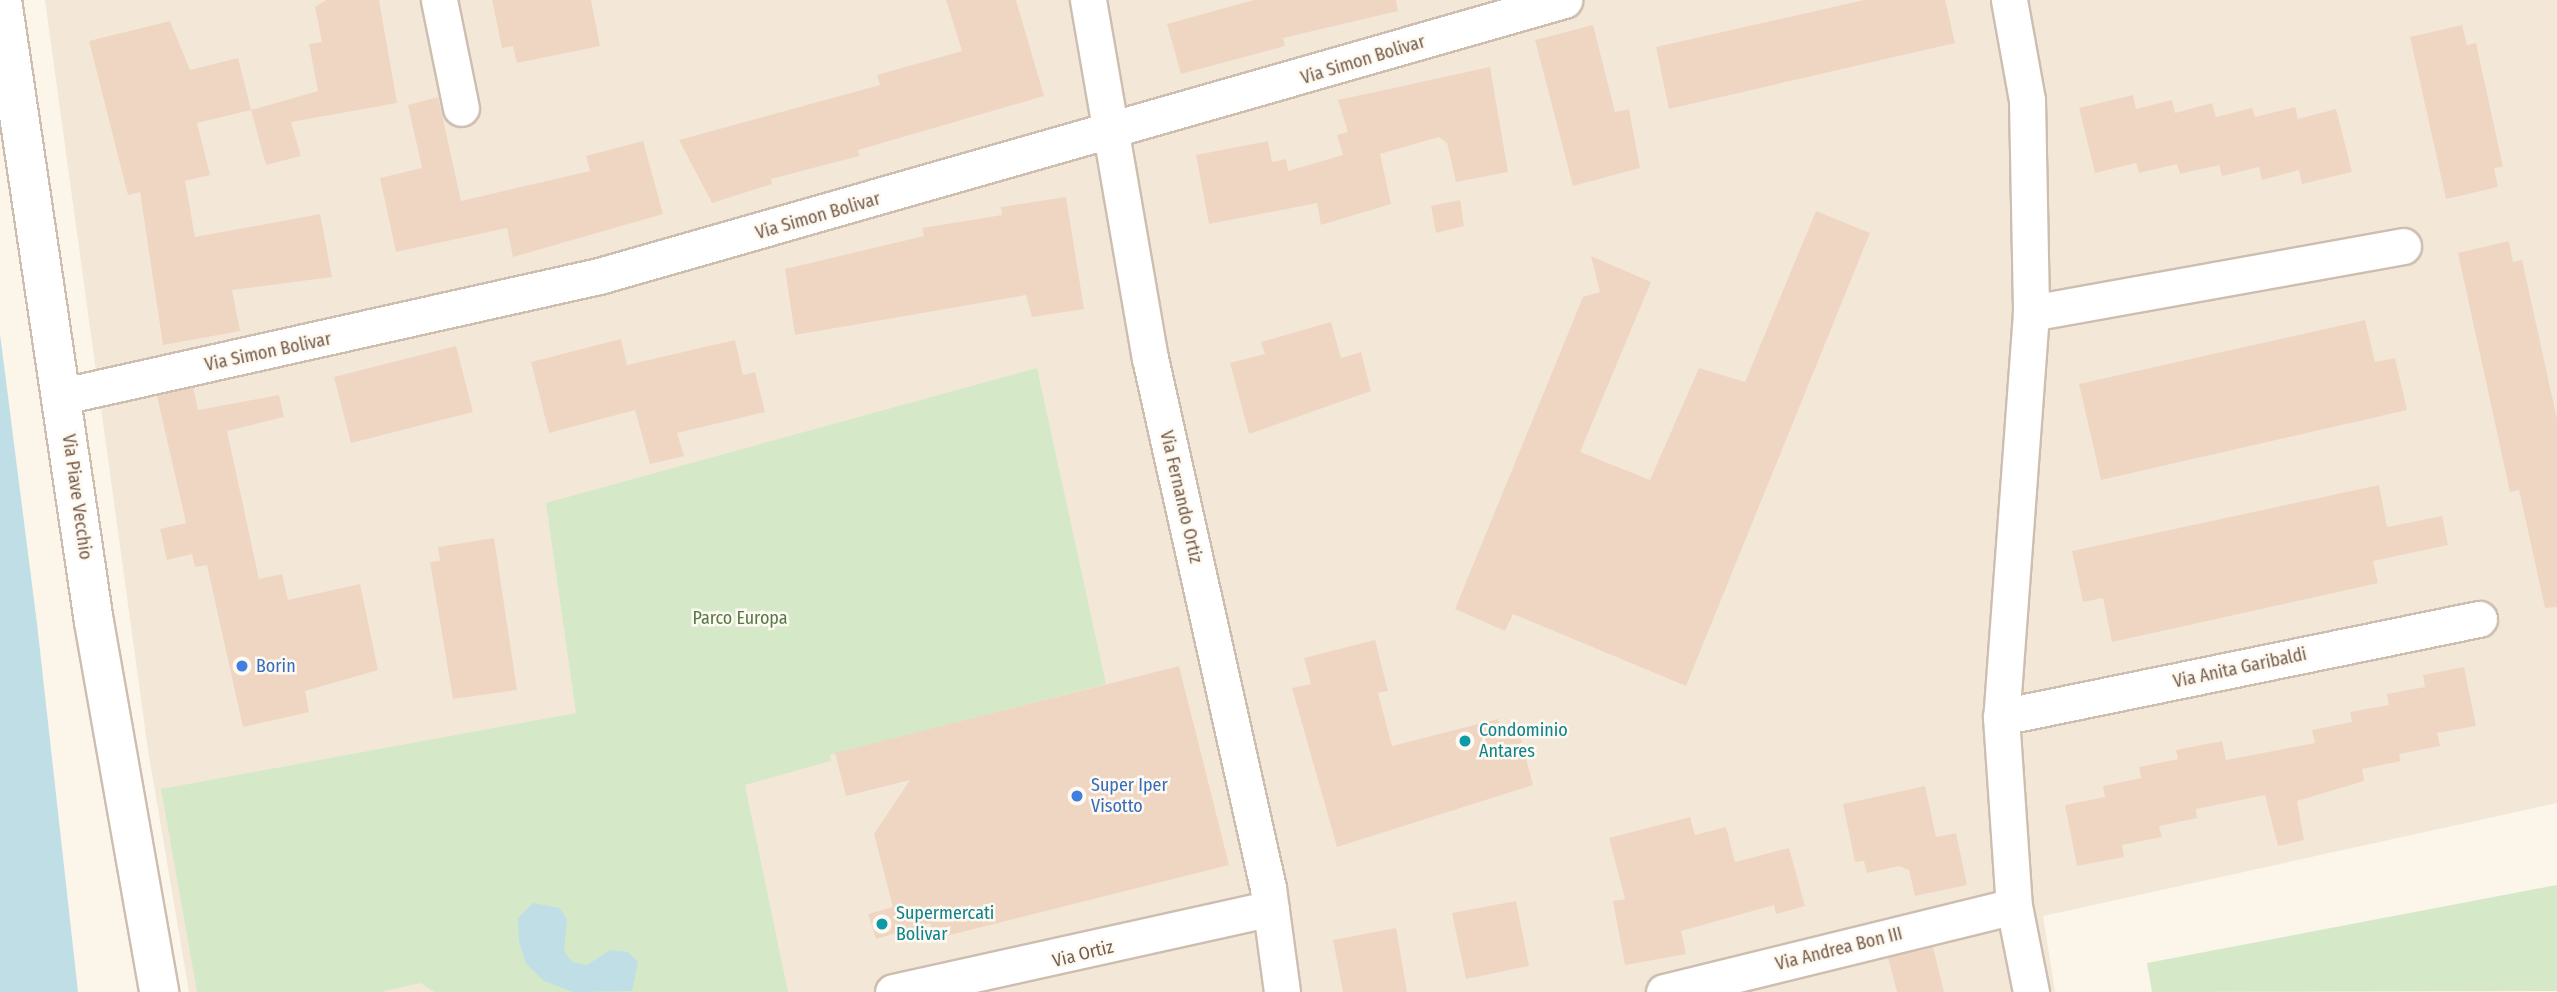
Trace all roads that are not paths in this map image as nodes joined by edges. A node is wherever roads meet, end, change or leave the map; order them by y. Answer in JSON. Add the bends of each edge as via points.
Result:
{"nodes":[{"id":1,"x":2,"y":0,"type":"edge"},
{"id":2,"x":439,"y":0,"type":"edge"},
{"id":3,"x":1088,"y":0,"type":"edge"},
{"id":4,"x":1564,"y":0,"type":"edge"},
{"id":5,"x":2009,"y":0,"type":"edge"},
{"id":6,"x":461,"y":108,"type":"dead end"},
{"id":7,"x":1112,"y":134,"type":"junction"},
{"id":8,"x":2403,"y":246,"type":"dead end"},
{"id":9,"x":2031,"y":313,"type":"junction"},
{"id":10,"x":63,"y":396,"type":"junction"},
{"id":11,"x":2479,"y":618,"type":"dead end"},
{"id":12,"x":2001,"y":718,"type":"junction"},
{"id":13,"x":1269,"y":898,"type":"junction"},
{"id":14,"x":2014,"y":906,"type":"junction"},
{"id":15,"x":1047,"y":977,"type":"edge"},
{"id":16,"x":159,"y":992,"type":"edge"},
{"id":17,"x":893,"y":992,"type":"edge"},
{"id":18,"x":1282,"y":992,"type":"edge"},
{"id":19,"x":1664,"y":992,"type":"edge"},
{"id":20,"x":2031,"y":992,"type":"edge"}],
"edges":[{"from":1,"to":10,"type":"street","name":"Via Piave Vecchio"},
{"from":2,"to":6,"type":"street"},
{"from":3,"to":7,"type":"street","name":"Via Fernando Ortiz"},
{"from":4,"to":7,"type":"street","name":"Via Simon Bolivar"},
{"from":5,"to":9,"type":"street","via":[[2027,100]]},
{"from":7,"to":10,"type":"street","name":"Via Simon Bolivar","via":[[599,276]]},
{"from":7,"to":13,"type":"street","name":"Via Fernando Ortiz","via":[[1150,358]]},
{"from":8,"to":9,"type":"street"},
{"from":9,"to":12,"type":"street"},
{"from":10,"to":16,"type":"street","name":"Via Piave Vecchio","via":[[94,622]]},
{"from":11,"to":12,"type":"street","name":"Via Anita Garibaldi"},
{"from":12,"to":14,"type":"street"},
{"from":13,"to":15,"type":"street","name":"Via Ortiz"},
{"from":13,"to":18,"type":"street","name":"Via Fernando Ortiz"},
{"from":14,"to":19,"type":"street","name":"Via Andrea Bon III"},
{"from":14,"to":20,"type":"street"},
{"from":15,"to":17,"type":"street","name":"Via Ortiz"}]}
